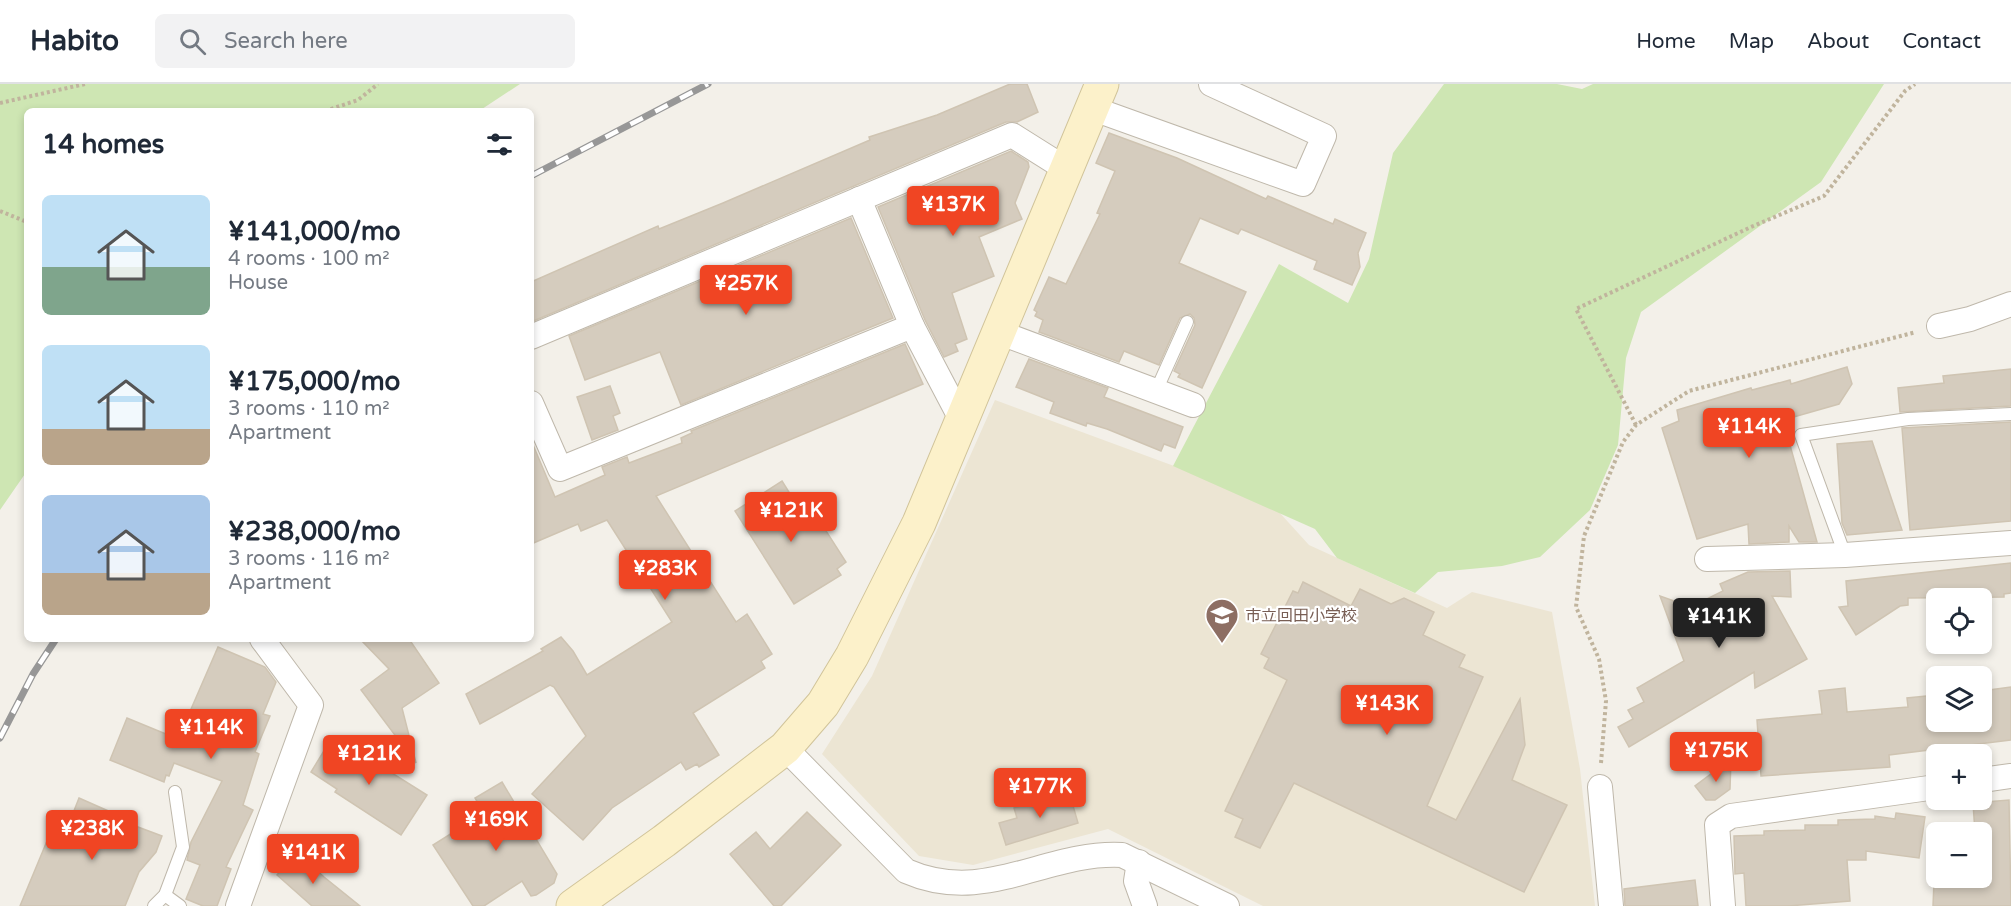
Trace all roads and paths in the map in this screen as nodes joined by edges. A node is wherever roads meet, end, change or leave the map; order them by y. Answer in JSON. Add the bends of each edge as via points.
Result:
{"nodes":[{"id":1,"x":85,"y":84,"type":"edge"},
{"id":2,"x":378,"y":84,"type":"edge"},
{"id":3,"x":1211,"y":84,"type":"edge"},
{"id":4,"x":1915,"y":84,"type":"edge"},
{"id":5,"x":1097,"y":96,"type":"edge"},
{"id":6,"x":0,"y":103,"type":"edge"},
{"id":7,"x":334,"y":108,"type":"edge"},
{"id":8,"x":1066,"y":169,"type":"junction"},
{"id":9,"x":860,"y":199,"type":"junction"},
{"id":10,"x":0,"y":212,"type":"edge"},
{"id":11,"x":24,"y":221,"type":"edge"},
{"id":12,"x":2011,"y":304,"type":"edge"},
{"id":13,"x":1187,"y":322,"type":"dead end"},
{"id":14,"x":912,"y":326,"type":"junction"},
{"id":15,"x":1939,"y":326,"type":"joint"},
{"id":16,"x":998,"y":332,"type":"junction"},
{"id":17,"x":534,"y":336,"type":"edge"},
{"id":18,"x":1156,"y":391,"type":"junction"},
{"id":19,"x":1193,"y":405,"type":"dead end"},
{"id":20,"x":534,"y":411,"type":"edge"},
{"id":21,"x":2011,"y":414,"type":"edge"},
{"id":22,"x":962,"y":421,"type":"junction"},
{"id":23,"x":1636,"y":425,"type":"junction"},
{"id":24,"x":2011,"y":543,"type":"edge"},
{"id":25,"x":1845,"y":555,"type":"junction"},
{"id":26,"x":1707,"y":559,"type":"dead end"},
{"id":27,"x":264,"y":642,"type":"edge"},
{"id":28,"x":785,"y":748,"type":"junction"},
{"id":29,"x":2011,"y":776,"type":"edge"},
{"id":30,"x":1992,"y":779,"type":"edge"},
{"id":31,"x":1600,"y":787,"type":"joint"},
{"id":32,"x":1926,"y":788,"type":"edge"},
{"id":33,"x":175,"y":792,"type":"dead end"},
{"id":34,"x":1139,"y":862,"type":"junction"},
{"id":35,"x":165,"y":895,"type":"junction"},
{"id":36,"x":154,"y":906,"type":"edge"},
{"id":37,"x":180,"y":906,"type":"edge"},
{"id":38,"x":238,"y":906,"type":"edge"},
{"id":39,"x":573,"y":906,"type":"edge"},
{"id":40,"x":1145,"y":906,"type":"edge"},
{"id":41,"x":1227,"y":906,"type":"edge"},
{"id":42,"x":1611,"y":906,"type":"edge"},
{"id":43,"x":1723,"y":906,"type":"edge"}],
"edges":[{"from":1,"to":6,"type":"path"},
{"from":2,"to":7,"type":"path","via":[[358,100]]},
{"from":3,"to":5,"type":"street","via":[[1324,136],[1303,184]]},
{"from":4,"to":23,"type":"path","via":[[1905,91],[1824,196],[1576,309]]},
{"from":5,"to":8,"type":"street"},
{"from":8,"to":9,"type":"street","via":[[1011,135]]},
{"from":8,"to":16,"type":"street"},
{"from":9,"to":14,"type":"street"},
{"from":9,"to":17,"type":"street"},
{"from":10,"to":11,"type":"path"},
{"from":12,"to":15,"type":"street"},
{"from":13,"to":18,"type":"lane"},
{"from":14,"to":20,"type":"street","via":[[560,469]]},
{"from":14,"to":22,"type":"street"},
{"from":15,"to":23,"type":"path","via":[[1689,391]]},
{"from":16,"to":18,"type":"street"},
{"from":16,"to":22,"type":"street"},
{"from":18,"to":19,"type":"street"},
{"from":21,"to":25,"type":"lane","via":[[1908,419],[1801,435]]},
{"from":22,"to":28,"type":"street","via":[[887,591],[852,656],[823,704]]},
{"from":23,"to":31,"type":"path","via":[[1623,442],[1584,536],[1576,607],[1599,659],[1606,701]]},
{"from":24,"to":25,"type":"street"},
{"from":25,"to":26,"type":"street"},
{"from":27,"to":38,"type":"street","via":[[311,705]]},
{"from":28,"to":34,"type":"street","via":[[906,872],[927,881],[960,886],[994,882],[1103,854],[1122,855]]},
{"from":28,"to":39,"type":"street"},
{"from":29,"to":30,"type":"street"},
{"from":31,"to":42,"type":"street"},
{"from":32,"to":43,"type":"street","via":[[1731,816],[1717,825]]},
{"from":33,"to":35,"type":"lane","via":[[183,847]]},
{"from":34,"to":40,"type":"street","via":[[1136,881]]},
{"from":34,"to":41,"type":"street"},
{"from":35,"to":36,"type":"lane"},
{"from":35,"to":37,"type":"lane"}]}
